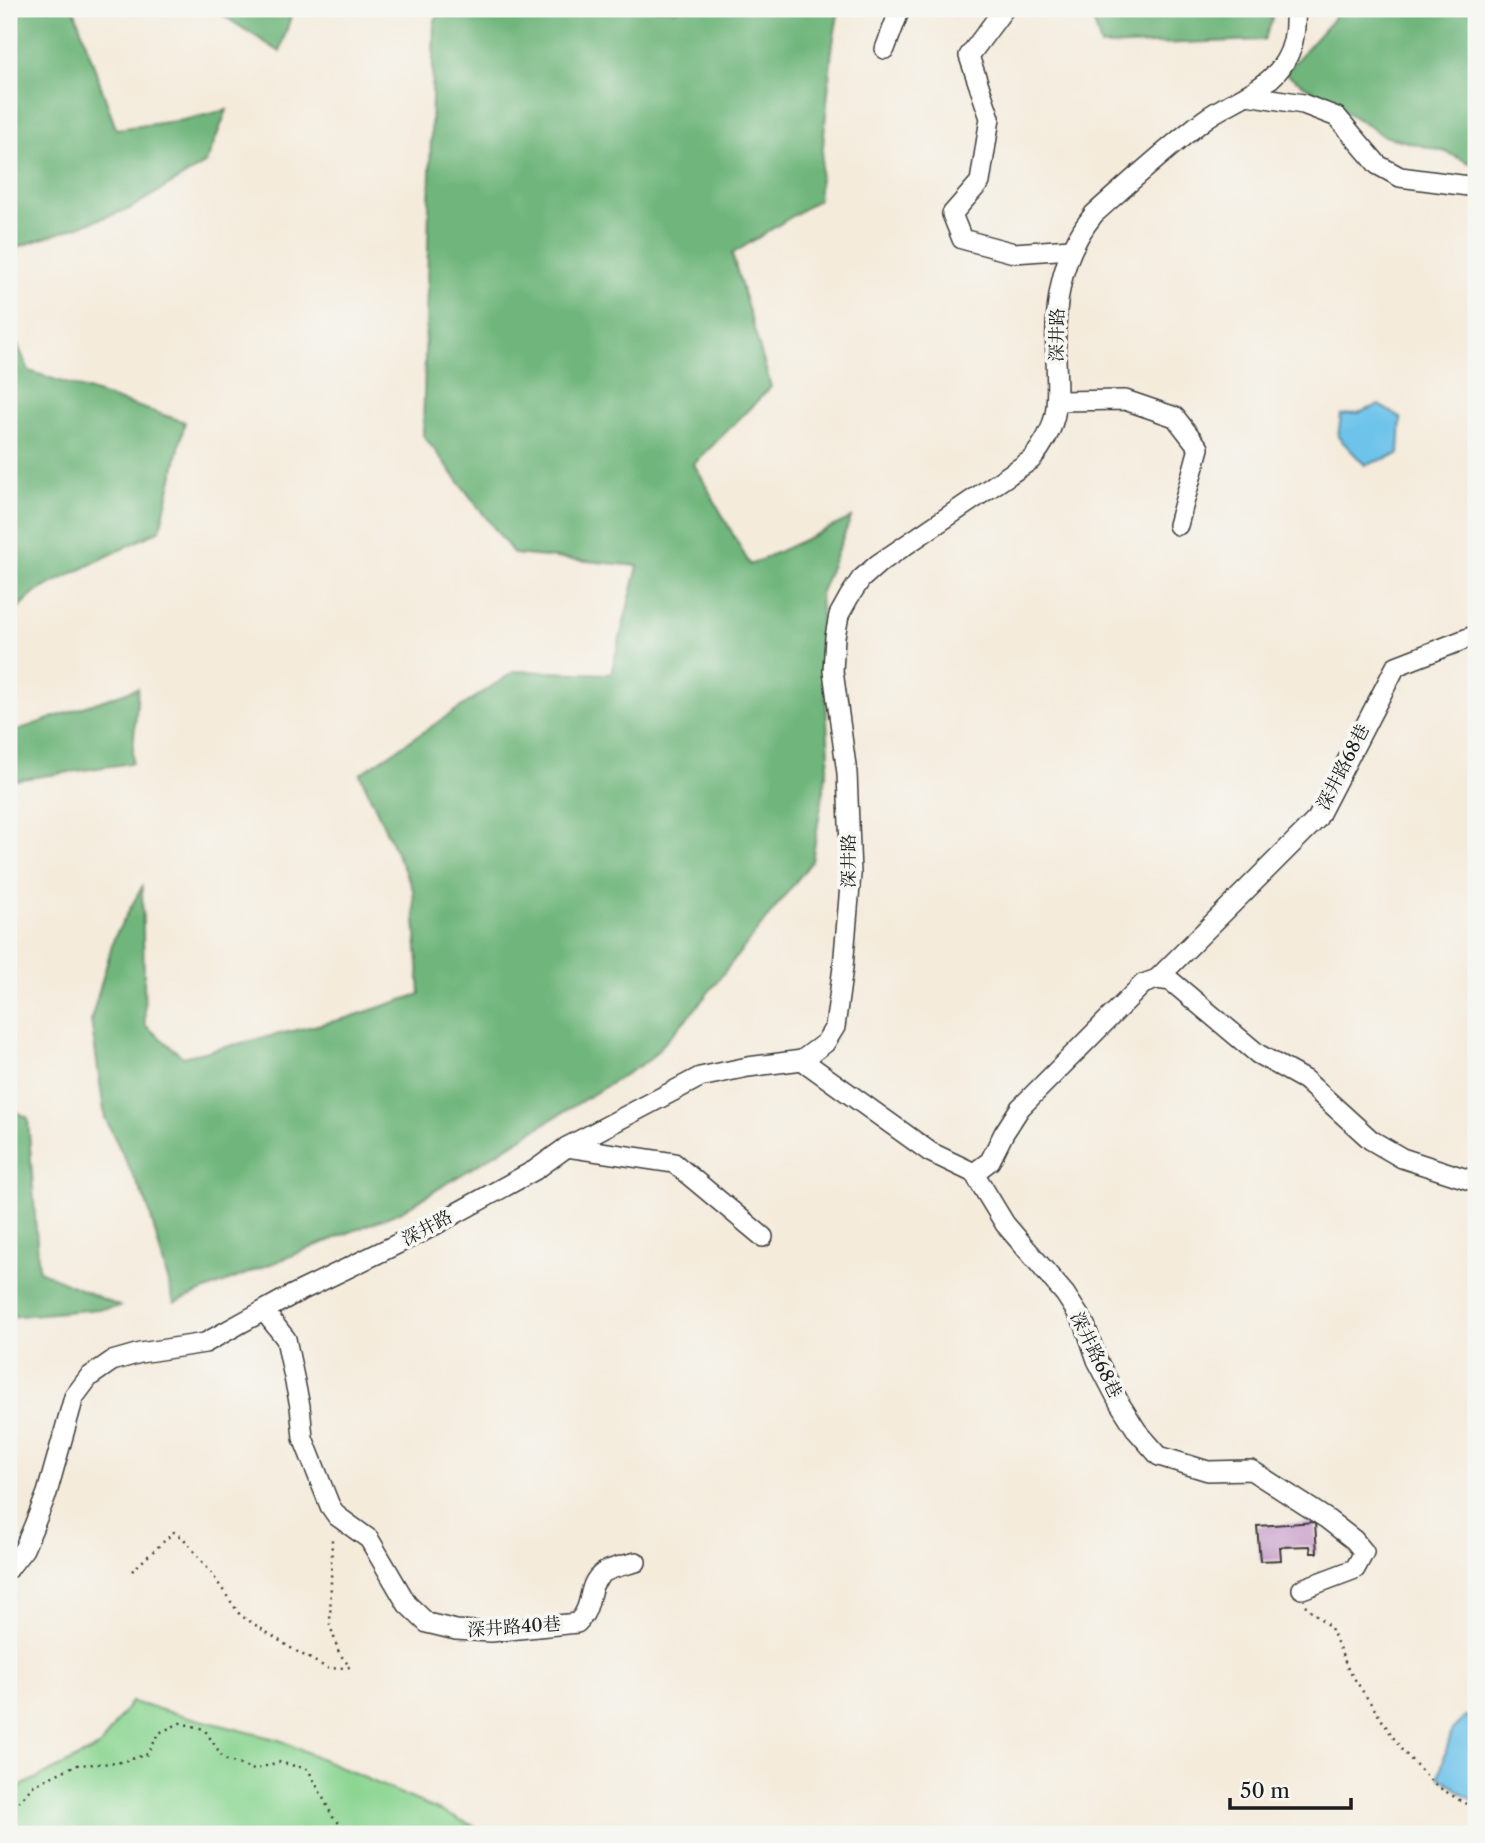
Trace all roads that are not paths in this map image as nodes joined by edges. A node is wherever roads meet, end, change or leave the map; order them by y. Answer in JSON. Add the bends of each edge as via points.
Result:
{"nodes":[{"id":1,"x":900,"y":9,"type":"edge"},
{"id":2,"x":1004,"y":9,"type":"edge"},
{"id":3,"x":1294,"y":9,"type":"edge"},
{"id":4,"x":886,"y":49,"type":"dead end"},
{"id":5,"x":1247,"y":95,"type":"junction"},
{"id":6,"x":1476,"y":187,"type":"edge"},
{"id":7,"x":1071,"y":249,"type":"junction"},
{"id":8,"x":1058,"y":401,"type":"junction"},
{"id":9,"x":1178,"y":525,"type":"dead end"},
{"id":10,"x":1476,"y":635,"type":"edge"},
{"id":11,"x":1157,"y":979,"type":"junction"},
{"id":12,"x":802,"y":1060,"type":"junction"},
{"id":13,"x":567,"y":1147,"type":"junction"},
{"id":14,"x":974,"y":1173,"type":"junction"},
{"id":15,"x":1476,"y":1182,"type":"edge"},
{"id":16,"x":763,"y":1237,"type":"dead end"},
{"id":17,"x":264,"y":1311,"type":"junction"},
{"id":18,"x":636,"y":1562,"type":"dead end"},
{"id":19,"x":9,"y":1568,"type":"edge"},
{"id":20,"x":1302,"y":1589,"type":"road end"}],
"edges":[{"from":1,"to":4,"type":"street"},
{"from":2,"to":7,"type":"street","via":[[969,56],[989,118],[980,183],[952,214],[962,239],[1014,253]]},
{"from":3,"to":5,"type":"street","name":"深井路","via":[[1295,33],[1285,61]]},
{"from":5,"to":6,"type":"street","via":[[1303,104],[1337,117],[1378,165],[1400,177]]},
{"from":5,"to":7,"type":"street","name":"深井路","via":[[1206,118],[1110,200],[1081,230]]},
{"from":7,"to":8,"type":"street","name":"深井路","via":[[1058,291]]},
{"from":8,"to":9,"type":"street","via":[[1125,400],[1175,416],[1199,448]]},
{"from":8,"to":12,"type":"street","name":"深井路","via":[[1045,443],[1031,460],[878,564],[855,588],[839,615],[833,671],[847,773],[851,874],[844,967],[835,1027],[825,1043]]},
{"from":10,"to":11,"type":"street","name":"深井路68巷","via":[[1396,666],[1317,819]]},
{"from":11,"to":14,"type":"street","name":"深井路68巷","via":[[1143,984],[1051,1074],[1020,1108],[990,1161]]},
{"from":11,"to":15,"type":"street","via":[[1171,981],[1258,1054],[1305,1080],[1371,1140],[1402,1158]]},
{"from":12,"to":13,"type":"street","name":"深井路","via":[[700,1077]]},
{"from":12,"to":14,"type":"street","via":[[930,1152]]},
{"from":13,"to":16,"type":"street","via":[[674,1163]]},
{"from":13,"to":17,"type":"street","name":"深井路","via":[[535,1170],[422,1232]]},
{"from":14,"to":20,"type":"street","name":"深井路68巷","via":[[1005,1224],[1065,1294],[1085,1325],[1120,1405],[1160,1456],[1208,1471],[1251,1470],[1327,1519],[1364,1552],[1355,1569]]},
{"from":17,"to":18,"type":"street","name":"深井路40巷","via":[[286,1339],[303,1438],[330,1506],[369,1539],[407,1604],[427,1623],[491,1632],[577,1623],[587,1614],[592,1584],[604,1572]]},
{"from":17,"to":19,"type":"street","name":"深井路","via":[[205,1343],[112,1361],[89,1377],[74,1398],[33,1528]]}]}
